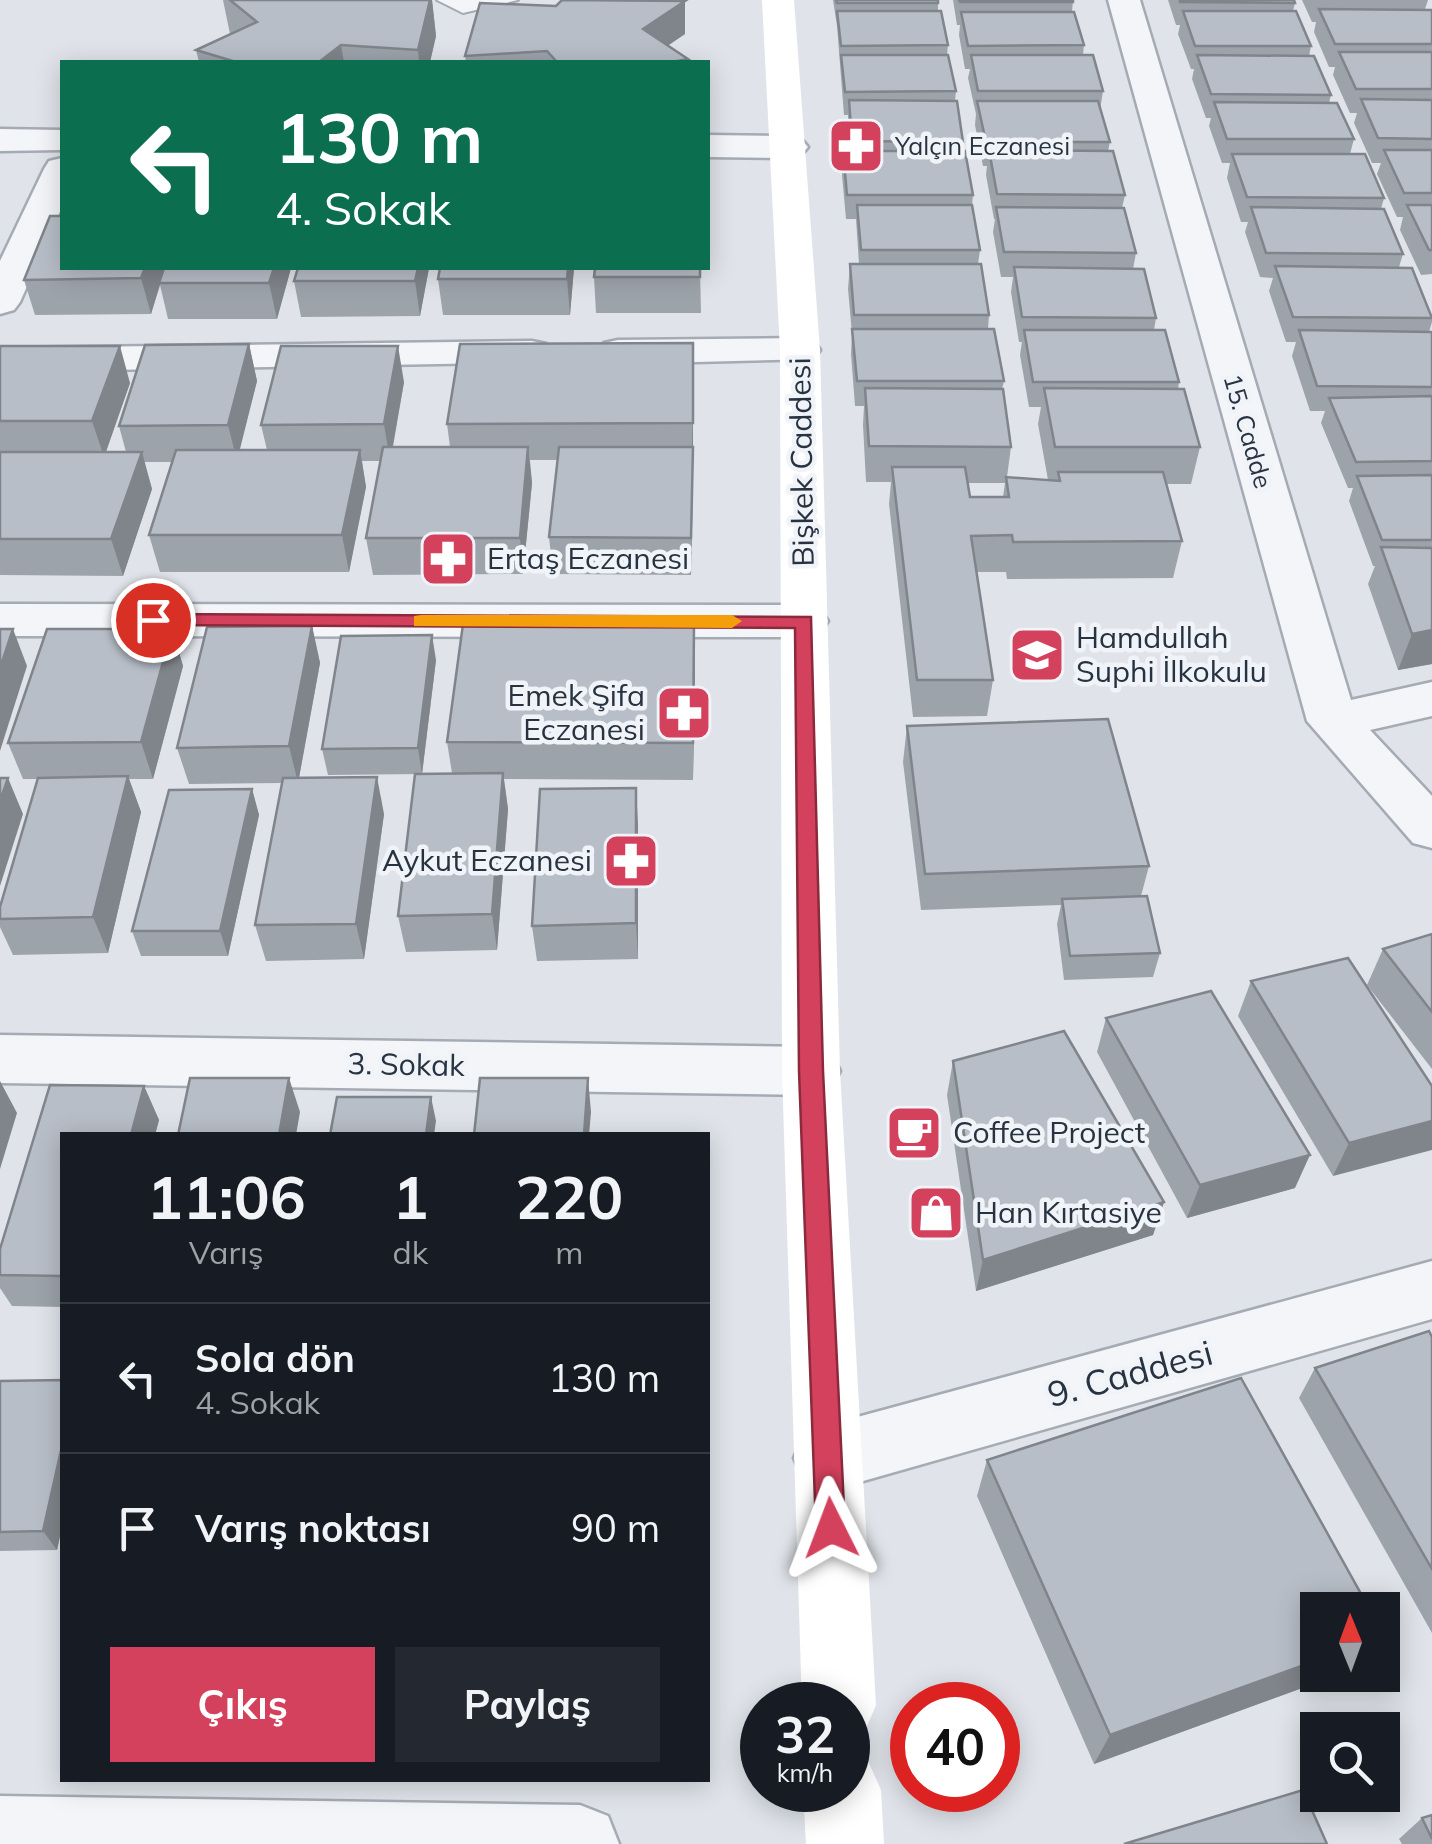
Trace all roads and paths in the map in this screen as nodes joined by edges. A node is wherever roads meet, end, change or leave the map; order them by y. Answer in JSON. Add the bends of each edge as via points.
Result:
{"nodes":[{"id":1,"x":445,"y":0,"type":"edge"},
{"id":2,"x":510,"y":0,"type":"edge"},
{"id":3,"x":778,"y":0,"type":"edge"},
{"id":4,"x":1124,"y":0,"type":"edge"},
{"id":5,"x":0,"y":140,"type":"edge"},
{"id":6,"x":60,"y":140,"type":"edge"},
{"id":7,"x":710,"y":146,"type":"edge"},
{"id":8,"x":790,"y":147,"type":"junction"},
{"id":9,"x":60,"y":173,"type":"edge"},
{"id":10,"x":0,"y":302,"type":"edge"},
{"id":11,"x":800,"y":350,"type":"junction"},
{"id":12,"x":0,"y":360,"type":"edge"},
{"id":13,"x":0,"y":620,"type":"edge"},
{"id":14,"x":804,"y":622,"type":"junction"},
{"id":15,"x":1432,"y":699,"type":"edge"},
{"id":16,"x":1332,"y":721,"type":"junction"},
{"id":17,"x":1432,"y":829,"type":"edge"},
{"id":18,"x":0,"y":1058,"type":"edge"},
{"id":19,"x":811,"y":1071,"type":"junction"},
{"id":20,"x":1432,"y":1290,"type":"edge"},
{"id":21,"x":828,"y":1458,"type":"junction"},
{"id":22,"x":837,"y":1682,"type":"edge"},
{"id":23,"x":843,"y":1812,"type":"edge"},
{"id":24,"x":0,"y":1835,"type":"edge"},
{"id":25,"x":580,"y":1844,"type":"edge"},
{"id":26,"x":845,"y":1844,"type":"edge"}],
"edges":[{"from":1,"to":2,"type":"lane","via":[[463,8]]},
{"from":3,"to":8,"type":"street","name":"Bişkek Caddesi"},
{"from":4,"to":16,"type":"street","name":"15. Cadde"},
{"from":5,"to":6,"type":"street"},
{"from":7,"to":8,"type":"street"},
{"from":8,"to":11,"type":"street","name":"Bişkek Caddesi"},
{"from":9,"to":10,"type":"street"},
{"from":11,"to":12,"type":"street"},
{"from":11,"to":14,"type":"street","name":"Bişkek Caddesi"},
{"from":13,"to":14,"type":"street"},
{"from":14,"to":19,"type":"street","name":"Bişkek Caddesi"},
{"from":15,"to":16,"type":"street"},
{"from":16,"to":17,"type":"street","name":"15. Cadde"},
{"from":18,"to":19,"type":"street","name":"3. Sokak"},
{"from":19,"to":21,"type":"street","name":"Bişkek Caddesi"},
{"from":20,"to":21,"type":"street","name":"9. Caddesi"},
{"from":21,"to":22,"type":"street","name":"Bişkek Caddesi"},
{"from":23,"to":26,"type":"street"},
{"from":24,"to":25,"type":"street"}]}
